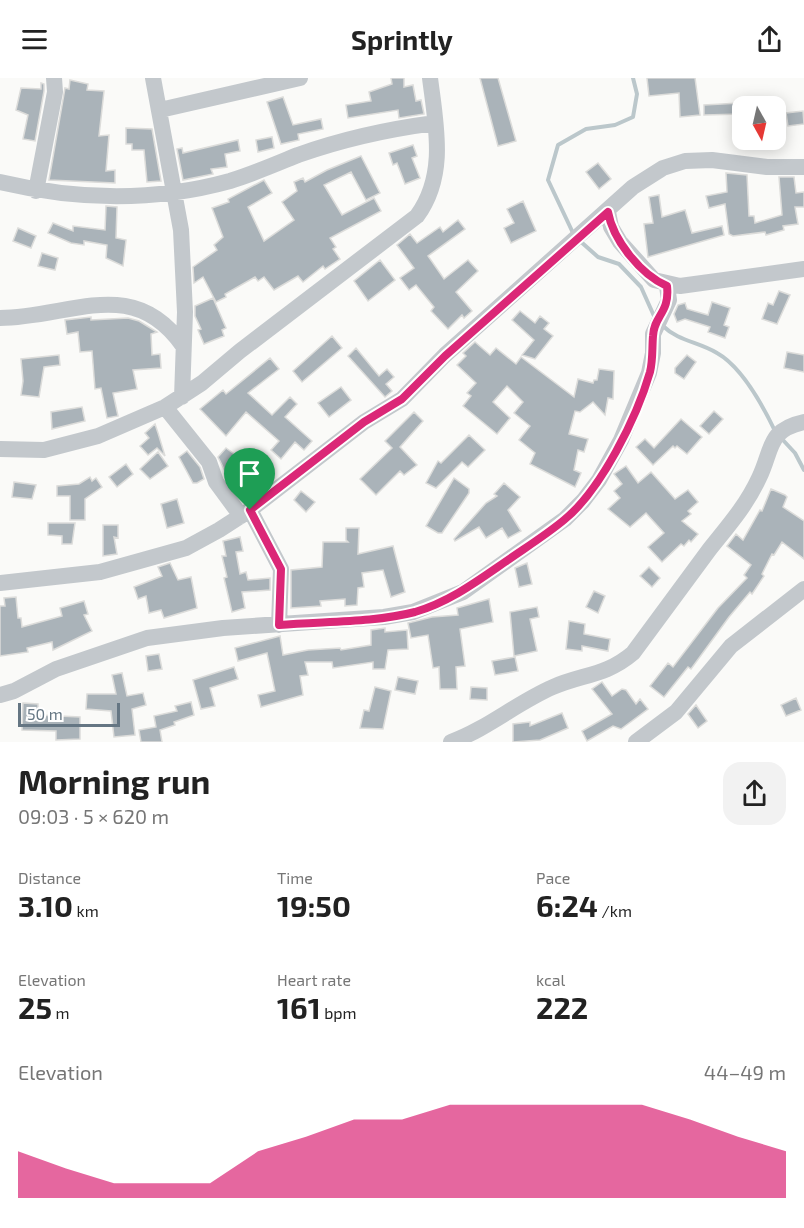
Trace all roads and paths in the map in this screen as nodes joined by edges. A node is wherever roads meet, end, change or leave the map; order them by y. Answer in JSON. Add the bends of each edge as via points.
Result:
{"nodes":[{"id":1,"x":54,"y":78,"type":"edge"},
{"id":2,"x":153,"y":78,"type":"edge"},
{"id":3,"x":300,"y":78,"type":"edge"},
{"id":4,"x":430,"y":78,"type":"edge"},
{"id":5,"x":160,"y":110,"type":"junction"},
{"id":6,"x":435,"y":123,"type":"junction"},
{"id":7,"x":804,"y":167,"type":"edge"},
{"id":8,"x":0,"y":182,"type":"edge"},
{"id":9,"x":36,"y":191,"type":"junction"},
{"id":10,"x":176,"y":192,"type":"junction"},
{"id":11,"x":608,"y":212,"type":"junction"},
{"id":12,"x":804,"y":269,"type":"edge"},
{"id":13,"x":667,"y":286,"type":"junction"},
{"id":14,"x":0,"y":318,"type":"edge"},
{"id":15,"x":183,"y":346,"type":"junction"},
{"id":16,"x":182,"y":398,"type":"junction"},
{"id":17,"x":165,"y":407,"type":"junction"},
{"id":18,"x":804,"y":422,"type":"edge"},
{"id":19,"x":0,"y":449,"type":"edge"},
{"id":20,"x":246,"y":513,"type":"junction"},
{"id":21,"x":0,"y":583,"type":"edge"},
{"id":22,"x":804,"y":589,"type":"edge"},
{"id":23,"x":279,"y":625,"type":"junction"},
{"id":24,"x":0,"y":695,"type":"edge"},
{"id":25,"x":451,"y":742,"type":"edge"},
{"id":26,"x":636,"y":742,"type":"edge"}],
"edges":[{"from":1,"to":9,"type":"street","via":[[55,92]]},
{"from":2,"to":5,"type":"street"},
{"from":3,"to":5,"type":"street"},
{"from":4,"to":6,"type":"street"},
{"from":5,"to":10,"type":"street"},
{"from":6,"to":10,"type":"street","via":[[388,129],[301,154],[232,180]]},
{"from":6,"to":16,"type":"street","via":[[436,181],[417,216]]},
{"from":7,"to":11,"type":"street","via":[[685,161],[663,168],[633,187]]},
{"from":8,"to":9,"type":"street"},
{"from":9,"to":10,"type":"street","via":[[105,196]]},
{"from":10,"to":15,"type":"street","via":[[184,264]]},
{"from":11,"to":13,"type":"street","via":[[610,227],[620,242],[654,280]]},
{"from":11,"to":20,"type":"street","via":[[402,399],[364,422]]},
{"from":12,"to":13,"type":"street"},
{"from":13,"to":23,"type":"street","via":[[669,300],[653,333],[649,373],[621,440],[588,494],[565,519],[463,592],[438,604],[384,617]]},
{"from":14,"to":15,"type":"street","via":[[79,307],[129,306],[158,318]]},
{"from":15,"to":16,"type":"street"},
{"from":16,"to":17,"type":"street"},
{"from":17,"to":19,"type":"street","via":[[98,436],[44,450]]},
{"from":17,"to":20,"type":"street","via":[[209,462],[216,482]]},
{"from":18,"to":25,"type":"street","via":[[776,434],[760,476],[735,521],[633,653],[601,674],[553,687]]},
{"from":20,"to":21,"type":"street","via":[[186,548],[152,559],[100,572]]},
{"from":20,"to":23,"type":"street","via":[[281,569]]},
{"from":22,"to":26,"type":"street","via":[[731,646],[676,712]]},
{"from":23,"to":24,"type":"street","via":[[147,638],[86,657]]}]}
